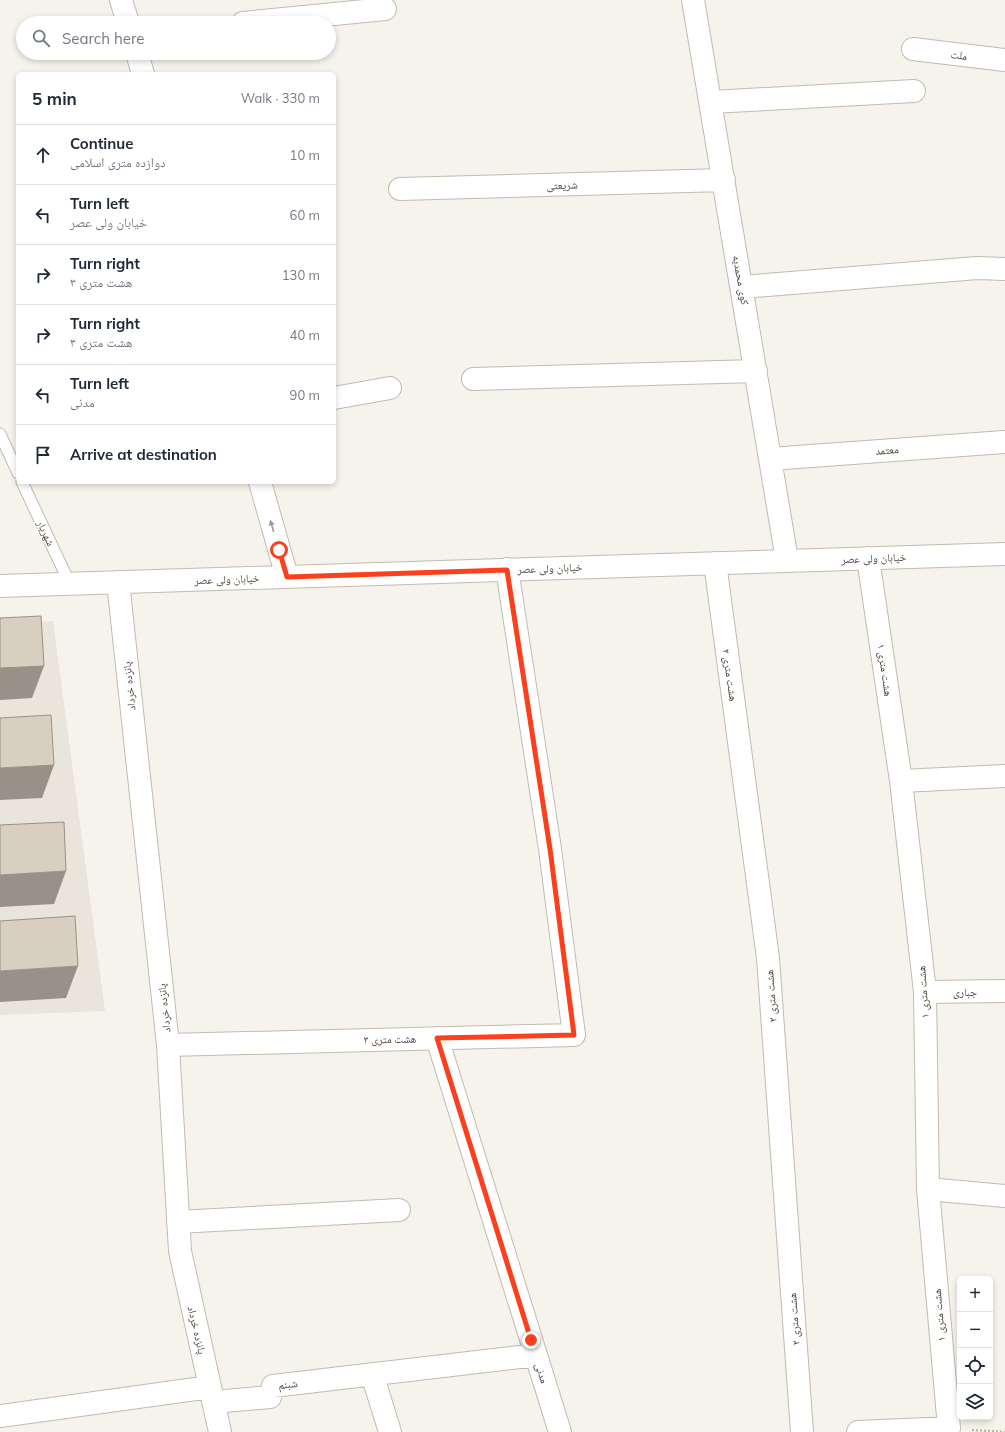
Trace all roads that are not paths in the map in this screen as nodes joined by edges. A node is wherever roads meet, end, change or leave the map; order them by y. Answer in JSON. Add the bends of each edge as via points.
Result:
{"nodes":[{"id":1,"x":121,"y":0,"type":"edge"},
{"id":2,"x":694,"y":0,"type":"edge"},
{"id":3,"x":384,"y":9,"type":"dead end"},
{"id":4,"x":126,"y":16,"type":"edge"},
{"id":5,"x":314,"y":16,"type":"edge"},
{"id":6,"x":913,"y":49,"type":"dead end"},
{"id":7,"x":139,"y":60,"type":"edge"},
{"id":8,"x":1005,"y":60,"type":"edge"},
{"id":9,"x":142,"y":72,"type":"edge"},
{"id":10,"x":914,"y":91,"type":"dead end"},
{"id":11,"x":711,"y":102,"type":"junction"},
{"id":12,"x":724,"y":180,"type":"junction"},
{"id":13,"x":400,"y":189,"type":"dead end"},
{"id":14,"x":1005,"y":269,"type":"edge"},
{"id":15,"x":742,"y":286,"type":"junction"},
{"id":16,"x":756,"y":371,"type":"junction"},
{"id":17,"x":473,"y":379,"type":"dead end"},
{"id":18,"x":390,"y":388,"type":"dead end"},
{"id":19,"x":336,"y":398,"type":"edge"},
{"id":20,"x":0,"y":434,"type":"edge"},
{"id":21,"x":1004,"y":442,"type":"edge"},
{"id":22,"x":770,"y":458,"type":"junction"},
{"id":23,"x":16,"y":469,"type":"edge"},
{"id":24,"x":23,"y":484,"type":"edge"},
{"id":25,"x":261,"y":484,"type":"edge"},
{"id":26,"x":1005,"y":554,"type":"edge"},
{"id":27,"x":868,"y":558,"type":"junction"},
{"id":28,"x":788,"y":560,"type":"junction"},
{"id":29,"x":715,"y":563,"type":"junction"},
{"id":30,"x":507,"y":570,"type":"junction"},
{"id":31,"x":287,"y":577,"type":"junction"},
{"id":32,"x":118,"y":582,"type":"junction"},
{"id":33,"x":70,"y":584,"type":"junction"},
{"id":34,"x":0,"y":586,"type":"edge"},
{"id":35,"x":1005,"y":776,"type":"edge"},
{"id":36,"x":901,"y":781,"type":"junction"},
{"id":37,"x":1005,"y":991,"type":"edge"},
{"id":38,"x":925,"y":992,"type":"junction"},
{"id":39,"x":437,"y":1038,"type":"junction"},
{"id":40,"x":168,"y":1045,"type":"junction"},
{"id":41,"x":928,"y":1189,"type":"junction"},
{"id":42,"x":1005,"y":1196,"type":"edge"},
{"id":43,"x":399,"y":1210,"type":"dead end"},
{"id":44,"x":178,"y":1222,"type":"junction"},
{"id":45,"x":536,"y":1355,"type":"junction"},
{"id":46,"x":372,"y":1374,"type":"junction"},
{"id":47,"x":212,"y":1394,"type":"junction"},
{"id":48,"x":0,"y":1416,"type":"edge"},
{"id":49,"x":220,"y":1432,"type":"edge"},
{"id":50,"x":390,"y":1432,"type":"edge"},
{"id":51,"x":560,"y":1432,"type":"edge"},
{"id":52,"x":802,"y":1432,"type":"edge"},
{"id":53,"x":858,"y":1432,"type":"edge"}],
"edges":[{"from":1,"to":4,"type":"street"},
{"from":2,"to":11,"type":"street","name":"کوی محمدیه"},
{"from":3,"to":5,"type":"street"},
{"from":6,"to":8,"type":"street","name":"ملت"},
{"from":7,"to":9,"type":"street"},
{"from":10,"to":11,"type":"street"},
{"from":11,"to":12,"type":"street","name":"کوی محمدیه"},
{"from":12,"to":13,"type":"street","name":"شریعتی"},
{"from":12,"to":15,"type":"street","name":"کوی محمدیه"},
{"from":14,"to":15,"type":"street","via":[[977,268]]},
{"from":15,"to":16,"type":"street","name":"کوی محمدیه"},
{"from":16,"to":17,"type":"street"},
{"from":16,"to":22,"type":"street","name":"کوی محمدیه"},
{"from":18,"to":19,"type":"street"},
{"from":20,"to":23,"type":"lane"},
{"from":21,"to":22,"type":"street","name":"معتمد"},
{"from":22,"to":28,"type":"street","name":"کوی محمدیه"},
{"from":24,"to":33,"type":"lane","name":"شهریار"},
{"from":31,"to":25,"type":"street","one_way":true},
{"from":26,"to":27,"type":"street","name":"خیابان ولی عصر"},
{"from":27,"to":28,"type":"street","name":"خیابان ولی عصر"},
{"from":27,"to":36,"type":"street","name":"هشت متری ۱"},
{"from":28,"to":29,"type":"street","name":"خیابان ولی عصر"},
{"from":29,"to":30,"type":"street","name":"خیابان ولی عصر"},
{"from":29,"to":52,"type":"street","name":"هشت متری ۲","via":[[768,958]]},
{"from":30,"to":31,"type":"street","name":"خیابان ولی عصر"},
{"from":30,"to":39,"type":"street","name":"هشت متری ۳","via":[[550,849],[574,1035]]},
{"from":31,"to":32,"type":"street","name":"خیابان ولی عصر"},
{"from":32,"to":33,"type":"street","name":"خیابان ولی عصر"},
{"from":32,"to":40,"type":"street","name":"پانزده خرداد"},
{"from":33,"to":34,"type":"street","name":"خیابان ولی عصر"},
{"from":35,"to":36,"type":"street"},
{"from":36,"to":38,"type":"street","name":"هشت متری ۱"},
{"from":37,"to":38,"type":"street","name":"جباری"},
{"from":38,"to":41,"type":"street","name":"هشت متری ۱"},
{"from":39,"to":40,"type":"street","name":"هشت متری ۳"},
{"from":39,"to":45,"type":"street","name":"مدنی"},
{"from":40,"to":44,"type":"street","name":"پانزده خرداد"},
{"from":41,"to":42,"type":"street"},
{"from":41,"to":53,"type":"street","name":"هشت متری ۱","via":[[949,1428]]},
{"from":43,"to":44,"type":"street"},
{"from":44,"to":47,"type":"street","name":"پانزده خرداد","via":[[180,1251]]},
{"from":45,"to":46,"type":"street","name":"شبنم"},
{"from":45,"to":51,"type":"street","name":"مدنی"},
{"from":46,"to":47,"type":"street","name":"شبنم","via":[[273,1386],[270,1397]]},
{"from":46,"to":50,"type":"street"},
{"from":47,"to":48,"type":"street"},
{"from":47,"to":49,"type":"street","name":"پانزده خرداد"}]}
